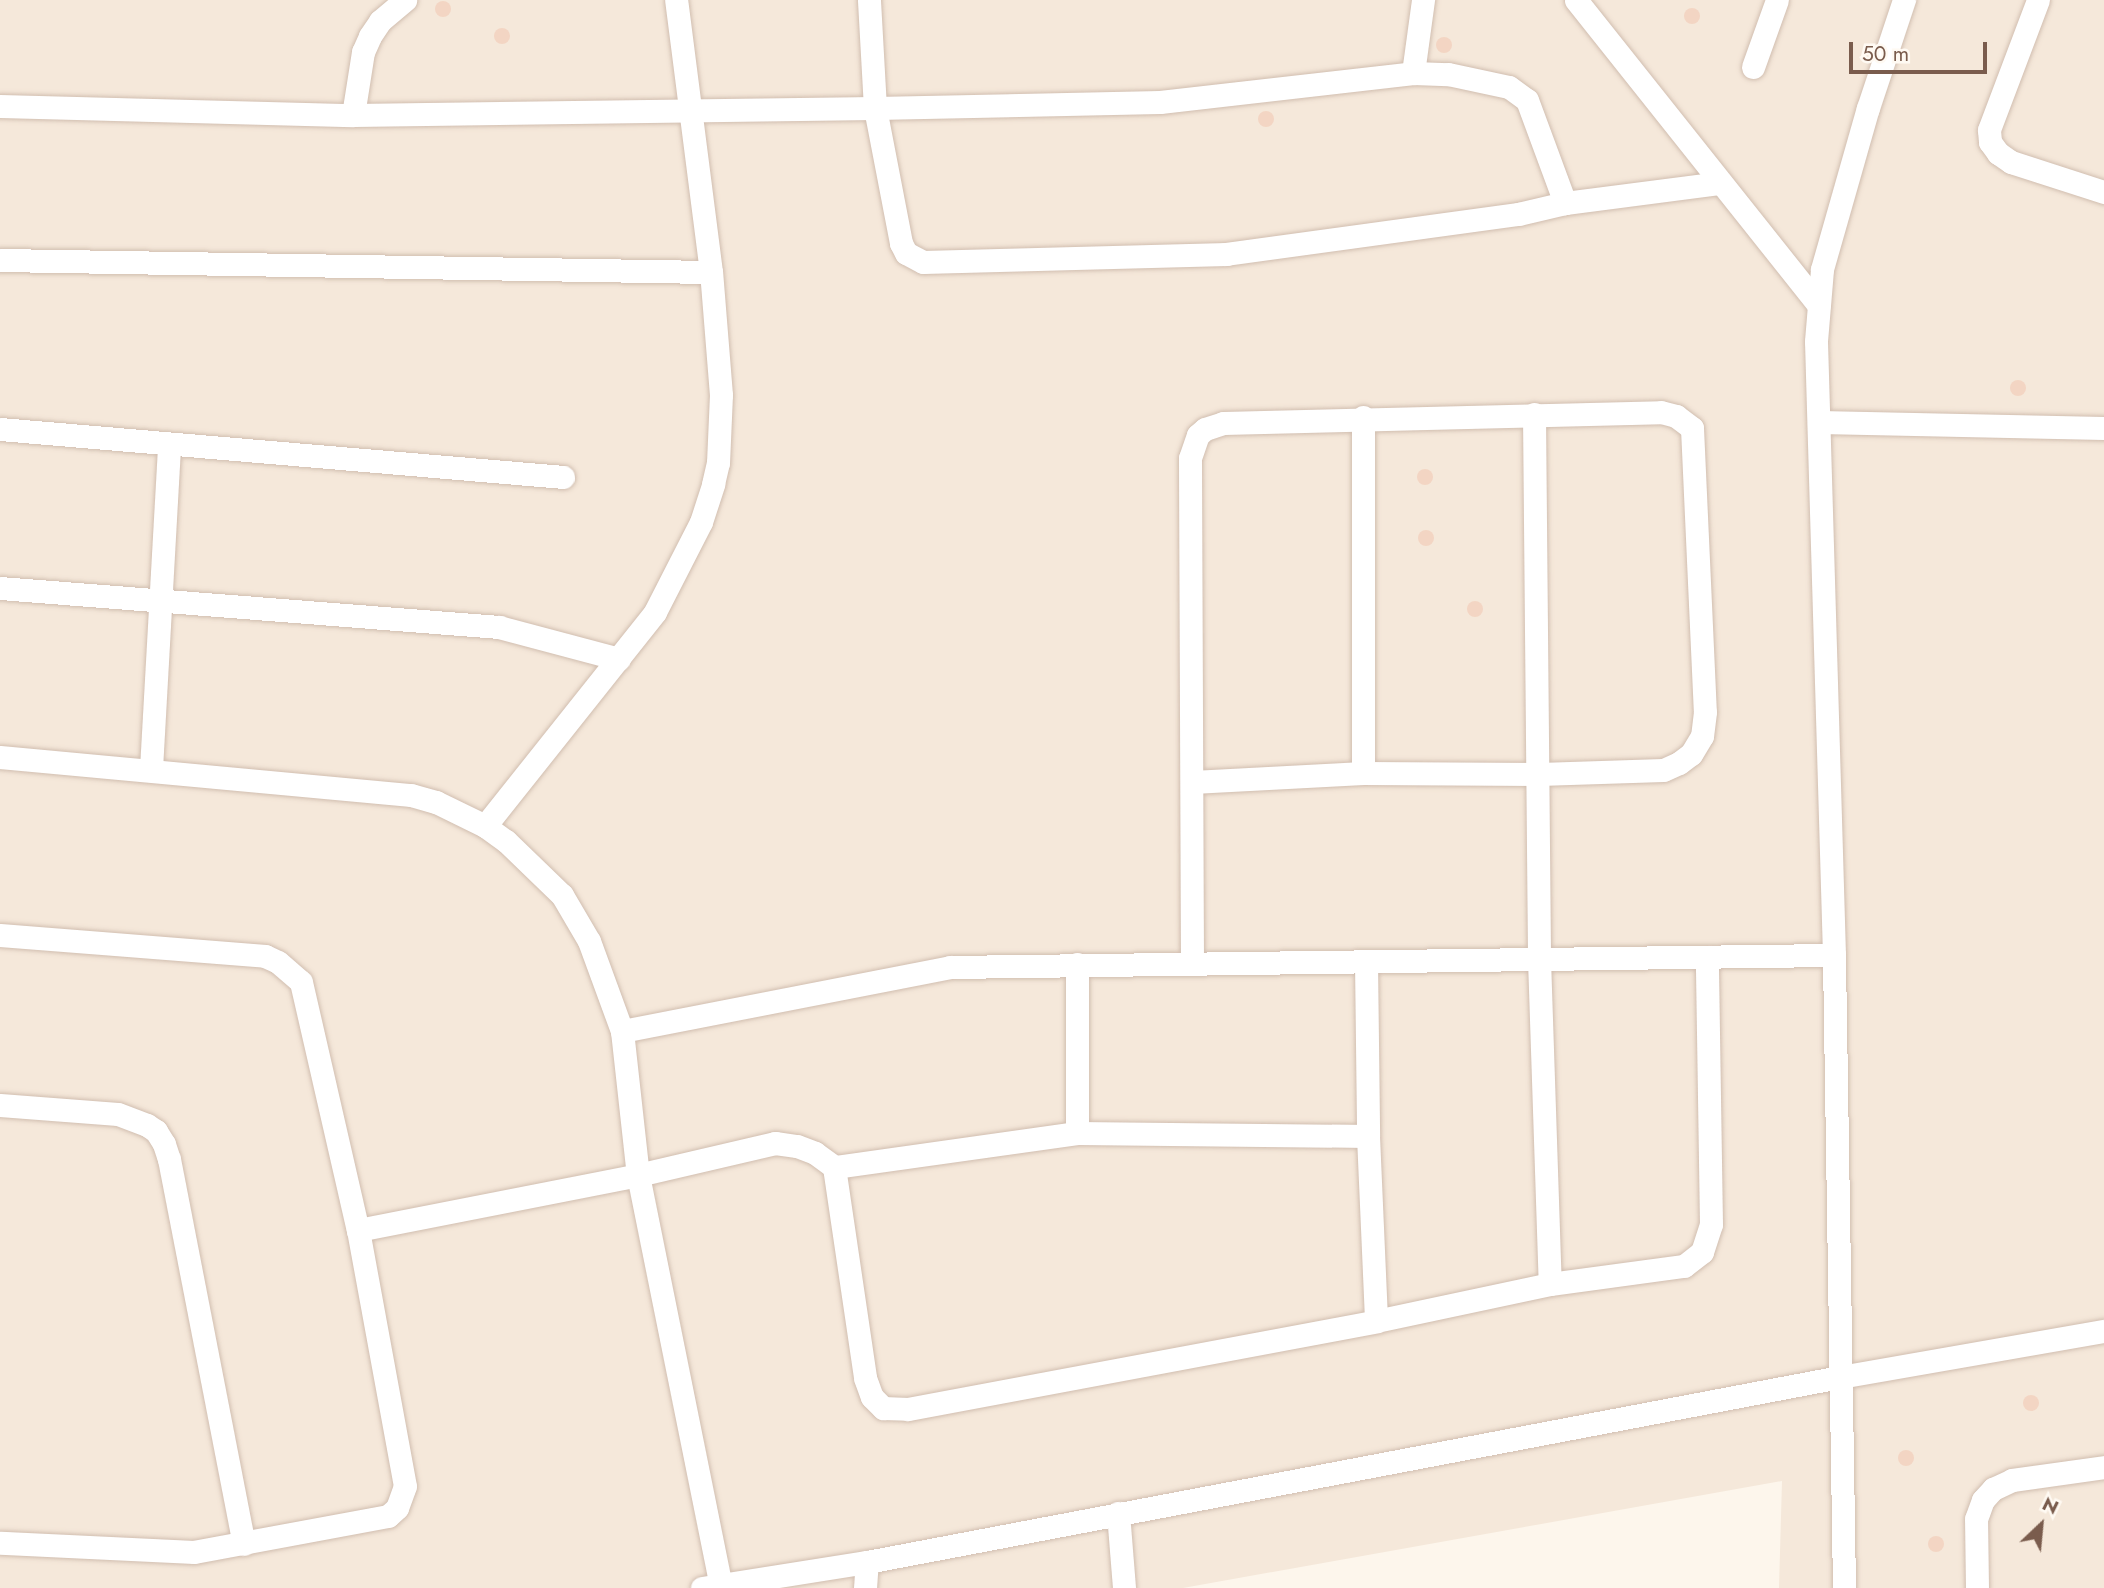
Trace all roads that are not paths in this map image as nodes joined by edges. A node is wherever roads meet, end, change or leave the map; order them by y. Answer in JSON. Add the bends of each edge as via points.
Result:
{"nodes":[{"id":1,"x":405,"y":0,"type":"edge"},
{"id":2,"x":676,"y":0,"type":"edge"},
{"id":3,"x":869,"y":0,"type":"edge"},
{"id":4,"x":1423,"y":0,"type":"edge"},
{"id":5,"x":1576,"y":0,"type":"edge"},
{"id":6,"x":1777,"y":0,"type":"edge"},
{"id":7,"x":1904,"y":0,"type":"edge"},
{"id":8,"x":2038,"y":0,"type":"edge"},
{"id":9,"x":1753,"y":67,"type":"dead end"},
{"id":10,"x":1413,"y":73,"type":"junction"},
{"id":11,"x":0,"y":106,"type":"edge"},
{"id":12,"x":875,"y":108,"type":"junction"},
{"id":13,"x":689,"y":110,"type":"junction"},
{"id":14,"x":353,"y":115,"type":"junction"},
{"id":15,"x":1718,"y":183,"type":"junction"},
{"id":16,"x":2104,"y":192,"type":"edge"},
{"id":17,"x":1565,"y":204,"type":"junction"},
{"id":18,"x":0,"y":260,"type":"edge"},
{"id":19,"x":712,"y":272,"type":"junction"},
{"id":20,"x":1819,"y":305,"type":"junction"},
{"id":21,"x":1534,"y":414,"type":"junction"},
{"id":22,"x":1363,"y":417,"type":"junction"},
{"id":23,"x":1819,"y":422,"type":"junction"},
{"id":24,"x":2104,"y":428,"type":"edge"},
{"id":25,"x":0,"y":429,"type":"edge"},
{"id":26,"x":169,"y":444,"type":"junction"},
{"id":27,"x":563,"y":477,"type":"dead end"},
{"id":28,"x":0,"y":588,"type":"edge"},
{"id":29,"x":161,"y":598,"type":"junction"},
{"id":30,"x":619,"y":659,"type":"junction"},
{"id":31,"x":1,"y":764,"type":"edge"},
{"id":32,"x":150,"y":769,"type":"junction"},
{"id":33,"x":1363,"y":774,"type":"junction"},
{"id":34,"x":1539,"y":774,"type":"junction"},
{"id":35,"x":1192,"y":782,"type":"junction"},
{"id":36,"x":485,"y":826,"type":"junction"},
{"id":37,"x":0,"y":935,"type":"edge"},
{"id":38,"x":1835,"y":955,"type":"junction"},
{"id":39,"x":1707,"y":957,"type":"junction"},
{"id":40,"x":1539,"y":959,"type":"junction"},
{"id":41,"x":1366,"y":961,"type":"junction"},
{"id":42,"x":1192,"y":963,"type":"junction"},
{"id":43,"x":1077,"y":964,"type":"junction"},
{"id":44,"x":622,"y":1031,"type":"junction"},
{"id":45,"x":0,"y":1105,"type":"edge"},
{"id":46,"x":1077,"y":1133,"type":"junction"},
{"id":47,"x":1368,"y":1136,"type":"junction"},
{"id":48,"x":834,"y":1167,"type":"junction"},
{"id":49,"x":638,"y":1175,"type":"junction"},
{"id":50,"x":358,"y":1230,"type":"junction"},
{"id":51,"x":1550,"y":1284,"type":"junction"},
{"id":52,"x":1376,"y":1321,"type":"junction"},
{"id":53,"x":2104,"y":1331,"type":"edge"},
{"id":54,"x":1840,"y":1377,"type":"junction"},
{"id":55,"x":2104,"y":1467,"type":"edge"},
{"id":56,"x":1118,"y":1513,"type":"junction"},
{"id":57,"x":0,"y":1543,"type":"edge"},
{"id":58,"x":244,"y":1544,"type":"junction"},
{"id":59,"x":867,"y":1562,"type":"junction"},
{"id":60,"x":712,"y":1586,"type":"edge"},
{"id":61,"x":865,"y":1588,"type":"edge"},
{"id":62,"x":1124,"y":1588,"type":"edge"},
{"id":63,"x":1844,"y":1588,"type":"edge"},
{"id":64,"x":1977,"y":1588,"type":"edge"}],
"edges":[{"from":1,"to":14,"type":"street","via":[[370,36]]},
{"from":2,"to":13,"type":"street"},
{"from":3,"to":12,"type":"street"},
{"from":4,"to":10,"type":"street"},
{"from":5,"to":15,"type":"street"},
{"from":6,"to":9,"type":"street"},
{"from":7,"to":20,"type":"street","via":[[1822,269]]},
{"from":8,"to":16,"type":"street","via":[[1989,130],[1990,142],[2011,162]]},
{"from":10,"to":12,"type":"street","via":[[1160,102]]},
{"from":10,"to":17,"type":"street","via":[[1487,80],[1509,87],[1527,100]]},
{"from":11,"to":14,"type":"street"},
{"from":12,"to":13,"type":"street"},
{"from":12,"to":17,"type":"street","via":[[901,243],[906,253],[923,262],[1227,254]]},
{"from":13,"to":14,"type":"street"},
{"from":13,"to":19,"type":"street"},
{"from":15,"to":17,"type":"street"},
{"from":15,"to":20,"type":"street"},
{"from":18,"to":19,"type":"street"},
{"from":19,"to":30,"type":"street","via":[[721,394],[713,484],[701,522],[655,612]]},
{"from":20,"to":23,"type":"street"},
{"from":21,"to":22,"type":"street"},
{"from":21,"to":34,"type":"street"},
{"from":21,"to":34,"type":"street","via":[[1661,412],[1692,428],[1705,712],[1702,736],[1691,754],[1663,770]]},
{"from":22,"to":33,"type":"street"},
{"from":22,"to":35,"type":"street","via":[[1223,423],[1198,436],[1190,458]]},
{"from":23,"to":24,"type":"street"},
{"from":23,"to":38,"type":"street"},
{"from":25,"to":26,"type":"street"},
{"from":26,"to":27,"type":"street"},
{"from":26,"to":29,"type":"street"},
{"from":28,"to":29,"type":"street"},
{"from":29,"to":30,"type":"street","via":[[499,627]]},
{"from":29,"to":32,"type":"street"},
{"from":30,"to":36,"type":"street"},
{"from":31,"to":32,"type":"street"},
{"from":32,"to":36,"type":"street","via":[[411,794]]},
{"from":33,"to":34,"type":"street"},
{"from":33,"to":35,"type":"street"},
{"from":34,"to":40,"type":"street"},
{"from":35,"to":42,"type":"street"},
{"from":36,"to":44,"type":"street","via":[[562,895],[589,941]]},
{"from":37,"to":50,"type":"street","via":[[265,956],[292,972],[301,982]]},
{"from":38,"to":39,"type":"street"},
{"from":38,"to":54,"type":"street"},
{"from":39,"to":40,"type":"street"},
{"from":39,"to":51,"type":"street","via":[[1712,1224],[1702,1252],[1684,1266]]},
{"from":40,"to":41,"type":"street"},
{"from":40,"to":51,"type":"street"},
{"from":41,"to":42,"type":"street"},
{"from":41,"to":47,"type":"street"},
{"from":42,"to":43,"type":"street"},
{"from":43,"to":44,"type":"street","via":[[950,967]]},
{"from":43,"to":46,"type":"street"},
{"from":44,"to":49,"type":"street"},
{"from":45,"to":58,"type":"street","via":[[118,1114],[147,1125],[164,1144]]},
{"from":46,"to":47,"type":"street"},
{"from":46,"to":48,"type":"street"},
{"from":47,"to":52,"type":"street"},
{"from":48,"to":49,"type":"street","via":[[816,1153],[775,1143]]},
{"from":48,"to":52,"type":"street","via":[[865,1378],[872,1397],[883,1408],[908,1409]]},
{"from":49,"to":50,"type":"street"},
{"from":49,"to":60,"type":"street"},
{"from":50,"to":58,"type":"street","via":[[403,1495],[388,1516]]},
{"from":51,"to":52,"type":"street"},
{"from":53,"to":54,"type":"street"},
{"from":54,"to":56,"type":"street"},
{"from":54,"to":63,"type":"street"},
{"from":55,"to":64,"type":"street","via":[[2012,1480],[1993,1489],[1976,1519]]},
{"from":56,"to":59,"type":"street"},
{"from":56,"to":62,"type":"street"},
{"from":57,"to":58,"type":"street","via":[[194,1552]]},
{"from":59,"to":60,"type":"street"},
{"from":59,"to":61,"type":"street"}]}
